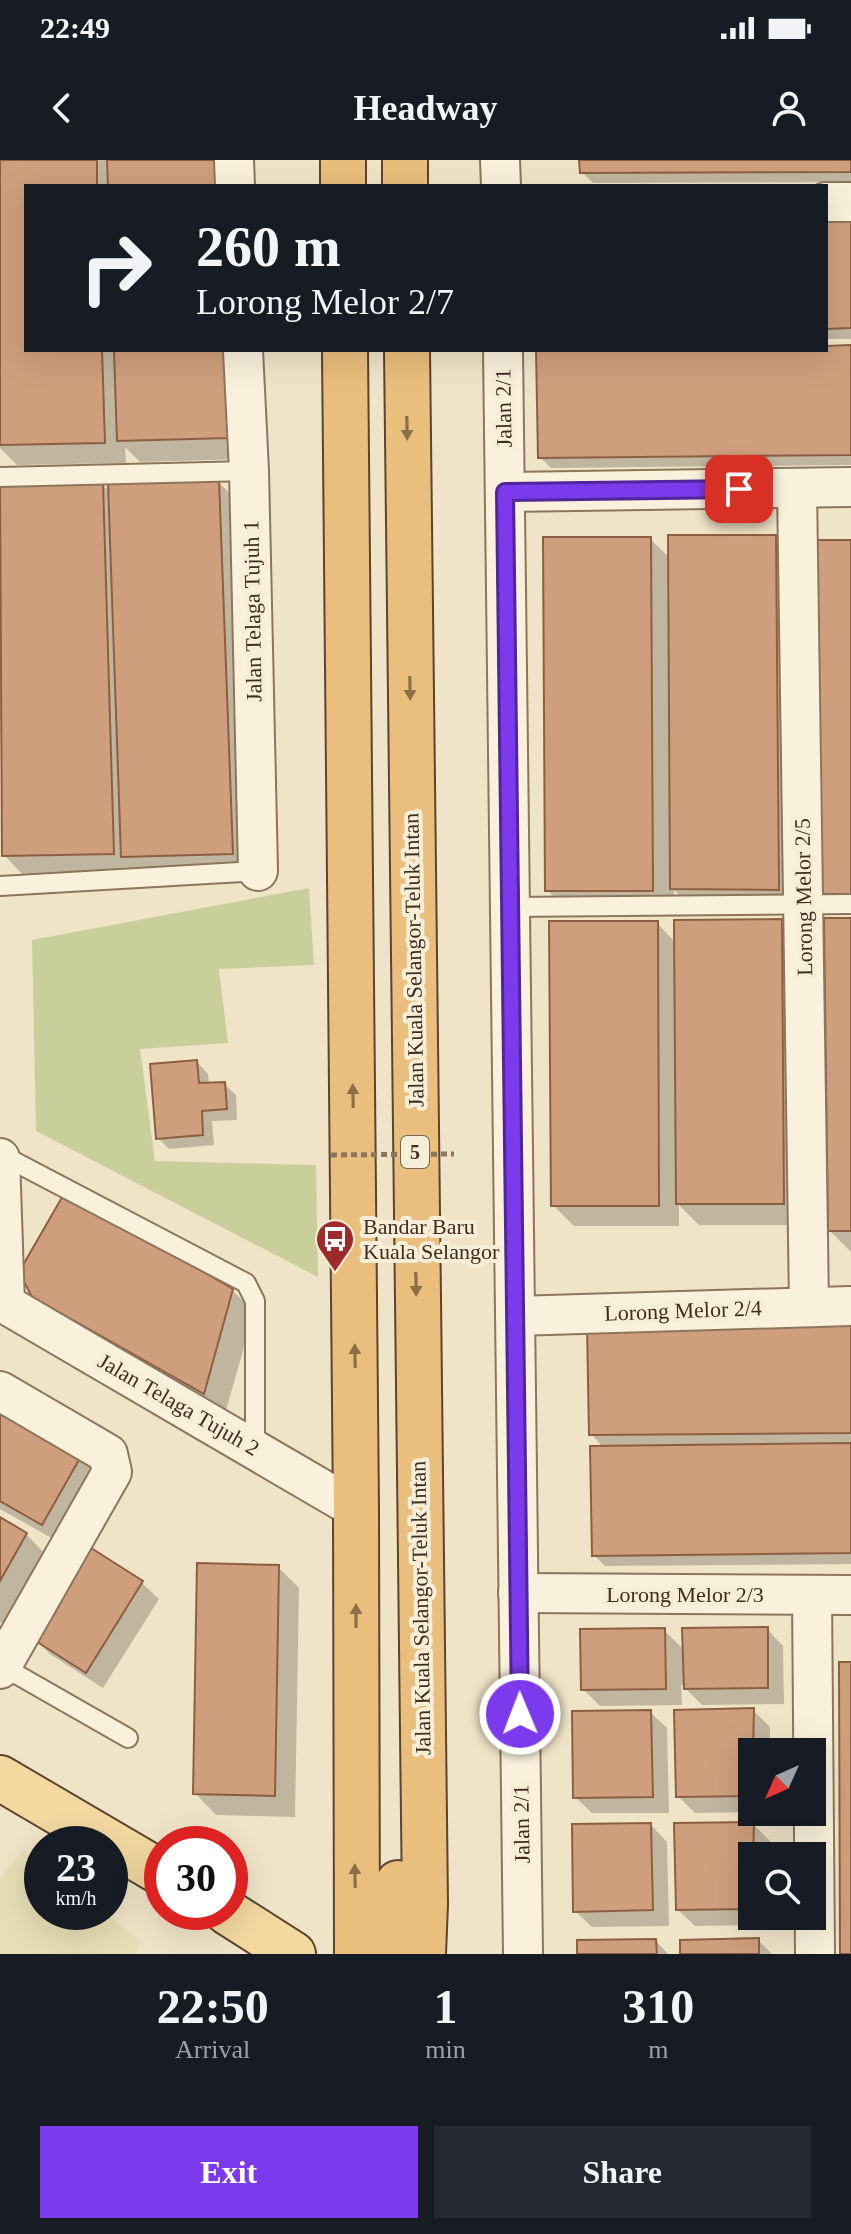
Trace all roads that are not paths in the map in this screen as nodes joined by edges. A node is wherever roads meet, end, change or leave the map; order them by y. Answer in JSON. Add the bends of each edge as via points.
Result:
{"nodes":[{"id":1,"x":234,"y":160,"type":"edge"},
{"id":2,"x":343,"y":160,"type":"edge"},
{"id":3,"x":405,"y":160,"type":"edge"},
{"id":4,"x":500,"y":160,"type":"edge"},
{"id":5,"x":235,"y":184,"type":"edge"},
{"id":6,"x":343,"y":184,"type":"edge"},
{"id":7,"x":405,"y":184,"type":"edge"},
{"id":8,"x":501,"y":184,"type":"edge"},
{"id":9,"x":828,"y":202,"type":"edge"},
{"id":10,"x":851,"y":202,"type":"edge"},
{"id":11,"x":243,"y":352,"type":"edge"},
{"id":12,"x":345,"y":352,"type":"edge"},
{"id":13,"x":407,"y":352,"type":"edge"},
{"id":14,"x":503,"y":352,"type":"edge"},
{"id":15,"x":249,"y":471,"type":"junction"},
{"id":16,"x":0,"y":477,"type":"edge"},
{"id":17,"x":851,"y":487,"type":"edge"},
{"id":18,"x":797,"y":488,"type":"junction"},
{"id":19,"x":505,"y":492,"type":"junction"},
{"id":20,"x":258,"y":871,"type":"joint"},
{"id":21,"x":0,"y":886,"type":"edge"},
{"id":22,"x":851,"y":904,"type":"edge"},
{"id":23,"x":802,"y":905,"type":"junction"},
{"id":24,"x":509,"y":907,"type":"junction"},
{"id":25,"x":0,"y":1156,"type":"edge"},
{"id":26,"x":2,"y":1303,"type":"edge"},
{"id":27,"x":809,"y":1306,"type":"junction"},
{"id":28,"x":851,"y":1306,"type":"edge"},
{"id":29,"x":515,"y":1316,"type":"junction"},
{"id":30,"x":0,"y":1391,"type":"edge"},
{"id":31,"x":255,"y":1448,"type":"junction"},
{"id":32,"x":356,"y":1509,"type":"junction"},
{"id":33,"x":518,"y":1593,"type":"junction"},
{"id":34,"x":812,"y":1595,"type":"junction"},
{"id":35,"x":851,"y":1595,"type":"edge"},
{"id":36,"x":420,"y":1650,"type":"junction"},
{"id":37,"x":3,"y":1657,"type":"edge"},
{"id":38,"x":128,"y":1738,"type":"dead end"},
{"id":39,"x":0,"y":1778,"type":"edge"},
{"id":40,"x":144,"y":1862,"type":"edge"},
{"id":41,"x":248,"y":1925,"type":"edge"},
{"id":42,"x":293,"y":1954,"type":"edge"},
{"id":43,"x":357,"y":1954,"type":"edge"},
{"id":44,"x":390,"y":1954,"type":"edge"},
{"id":45,"x":423,"y":1954,"type":"edge"},
{"id":46,"x":523,"y":1954,"type":"edge"},
{"id":47,"x":815,"y":1954,"type":"edge"}],
"edges":[{"from":1,"to":5,"type":"street"},
{"from":2,"to":6,"type":"highway"},
{"from":3,"to":7,"type":"highway"},
{"from":4,"to":8,"type":"street"},
{"from":9,"to":10,"type":"street"},
{"from":11,"to":15,"type":"street","name":"Jalan Telaga Tujuh 1"},
{"from":32,"to":12,"type":"highway","one_way":true},
{"from":13,"to":36,"type":"highway","name":"Jalan Kuala Selangor-Teluk Intan","number":"5","one_way":true},
{"from":14,"to":19,"type":"street","name":"Jalan 2/1"},
{"from":15,"to":16,"type":"lane"},
{"from":15,"to":20,"type":"street","name":"Jalan Telaga Tujuh 1"},
{"from":17,"to":18,"type":"street"},
{"from":18,"to":19,"type":"street"},
{"from":18,"to":23,"type":"street","name":"Lorong Melor 2/5"},
{"from":19,"to":24,"type":"street","name":"Jalan 2/1"},
{"from":20,"to":21,"type":"lane"},
{"from":22,"to":23,"type":"lane"},
{"from":23,"to":24,"type":"lane"},
{"from":23,"to":27,"type":"street","name":"Lorong Melor 2/5"},
{"from":24,"to":29,"type":"street","name":"Jalan 2/1"},
{"from":25,"to":26,"type":"street"},
{"from":25,"to":31,"type":"lane","via":[[246,1283],[255,1301]]},
{"from":26,"to":31,"type":"street","name":"Jalan Telaga Tujuh 2"},
{"from":27,"to":28,"type":"street","name":"Lorong Melor 2/4"},
{"from":27,"to":29,"type":"street","name":"Lorong Melor 2/4"},
{"from":29,"to":33,"type":"street","name":"Jalan 2/1"},
{"from":30,"to":37,"type":"street","via":[[108,1454],[112,1472]]},
{"from":31,"to":32,"type":"street","name":"Jalan Telaga Tujuh 2"},
{"from":43,"to":32,"type":"highway","one_way":true},
{"from":33,"to":34,"type":"street","name":"Lorong Melor 2/3"},
{"from":33,"to":46,"type":"street","name":"Jalan 2/1"},
{"from":34,"to":35,"type":"street","name":"Lorong Melor 2/3"},
{"from":34,"to":47,"type":"street"},
{"from":36,"to":44,"type":"highway","via":[[399,1799],[398,1913]]},
{"from":36,"to":45,"type":"highway","name":"Jalan Kuala Selangor-Teluk Intan","number":"5"},
{"from":37,"to":38,"type":"lane"},
{"from":39,"to":40,"type":"main road"},
{"from":41,"to":42,"type":"main road"}]}
